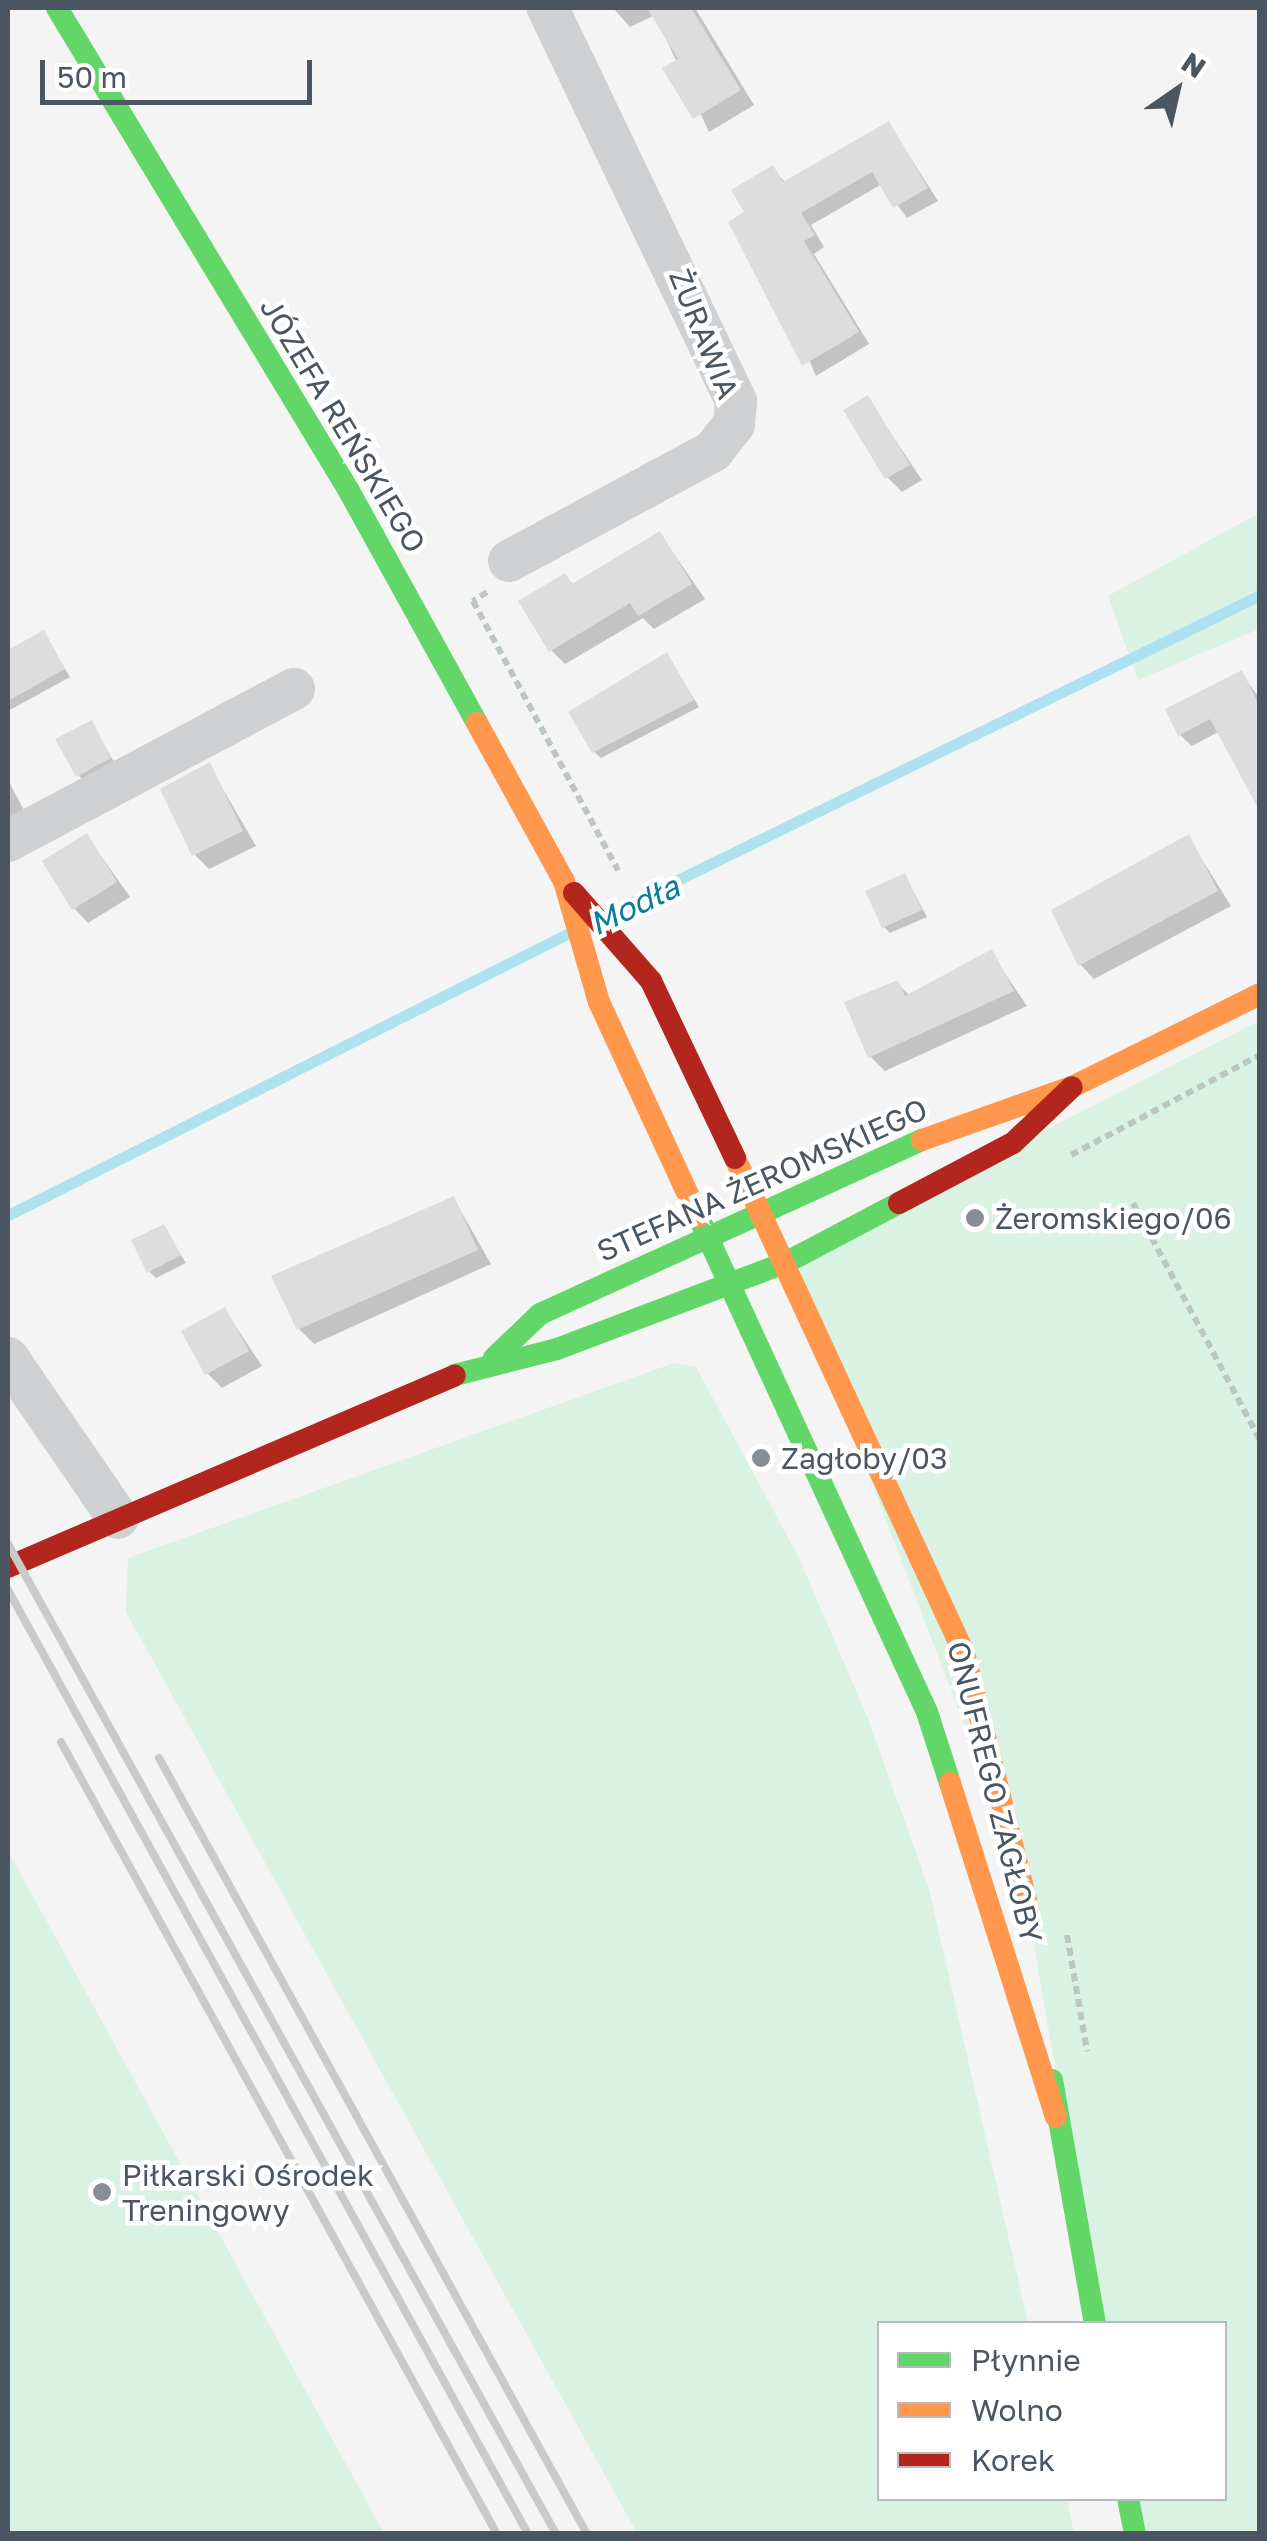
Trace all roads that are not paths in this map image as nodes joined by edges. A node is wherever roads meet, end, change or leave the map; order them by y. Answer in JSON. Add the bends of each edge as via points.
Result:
{"nodes":[{"id":1,"x":57,"y":8,"type":"edge"},
{"id":2,"x":548,"y":8,"type":"edge"},
{"id":3,"x":510,"y":561,"type":"road end"},
{"id":4,"x":294,"y":689,"type":"dead end"},
{"id":5,"x":8,"y":841,"type":"edge"},
{"id":6,"x":564,"y":881,"type":"junction"},
{"id":7,"x":1260,"y":994,"type":"edge"},
{"id":8,"x":1072,"y":1087,"type":"junction"},
{"id":9,"x":765,"y":1215,"type":"junction"},
{"id":10,"x":712,"y":1238,"type":"junction"},
{"id":11,"x":787,"y":1262,"type":"junction"},
{"id":12,"x":734,"y":1284,"type":"junction"},
{"id":13,"x":8,"y":1358,"type":"edge"},
{"id":14,"x":494,"y":1358,"type":"junction"},
{"id":15,"x":118,"y":1518,"type":"junction"},
{"id":16,"x":8,"y":1567,"type":"edge"},
{"id":17,"x":1034,"y":1940,"type":"dead end"},
{"id":18,"x":1040,"y":1974,"type":"dead end"},
{"id":19,"x":1056,"y":2118,"type":"junction"},
{"id":20,"x":1094,"y":2321,"type":"edge"},
{"id":21,"x":1129,"y":2501,"type":"edge"},
{"id":22,"x":1135,"y":2534,"type":"edge"}],
"edges":[{"from":1,"to":6,"type":"main road","name":"JÓZEFA REŃSKIEGO","via":[[349,491]]},
{"from":2,"to":3,"type":"street","name":"ŻURAWIA","via":[[736,401],[734,424],[713,450]]},
{"from":4,"to":5,"type":"street"},
{"from":6,"to":9,"type":"main road","name":"JÓZEFA REŃSKIEGO","via":[[651,981]]},
{"from":6,"to":10,"type":"main road","name":"JÓZEFA REŃSKIEGO","via":[[598,1002]]},
{"from":7,"to":8,"type":"main road","name":"STEFANA ŻEROMSKIEGO"},
{"from":8,"to":9,"type":"main road","name":"STEFANA ŻEROMSKIEGO","via":[[993,1108]]},
{"from":8,"to":11,"type":"main road","name":"STEFANA ŻEROMSKIEGO","via":[[1013,1143]]},
{"from":9,"to":10,"type":"main road","name":"STEFANA ŻEROMSKIEGO"},
{"from":9,"to":11,"type":"main road","name":"JÓZEFA REŃSKIEGO"},
{"from":10,"to":12,"type":"main road","name":"JÓZEFA REŃSKIEGO"},
{"from":10,"to":14,"type":"main road","name":"STEFANA ŻEROMSKIEGO","via":[[540,1314]]},
{"from":11,"to":12,"type":"main road","name":"STEFANA ŻEROMSKIEGO"},
{"from":11,"to":17,"type":"main road","name":"ONUFREGO ZAGŁOBY","via":[[964,1653]]},
{"from":12,"to":14,"type":"main road","name":"STEFANA ŻEROMSKIEGO","via":[[557,1349]]},
{"from":12,"to":19,"type":"main road","name":"ONUFREGO ZAGŁOBY","via":[[928,1712]]},
{"from":13,"to":15,"type":"street"},
{"from":14,"to":15,"type":"main road","name":"STEFANA ŻEROMSKIEGO"},
{"from":15,"to":16,"type":"main road","name":"STEFANA ŻEROMSKIEGO"},
{"from":18,"to":19,"type":"main road","name":"ONUFREGO ZAGŁOBY"},
{"from":19,"to":20,"type":"main road","name":"ONUFREGO ZAGŁOBY"},
{"from":21,"to":22,"type":"main road"}]}
